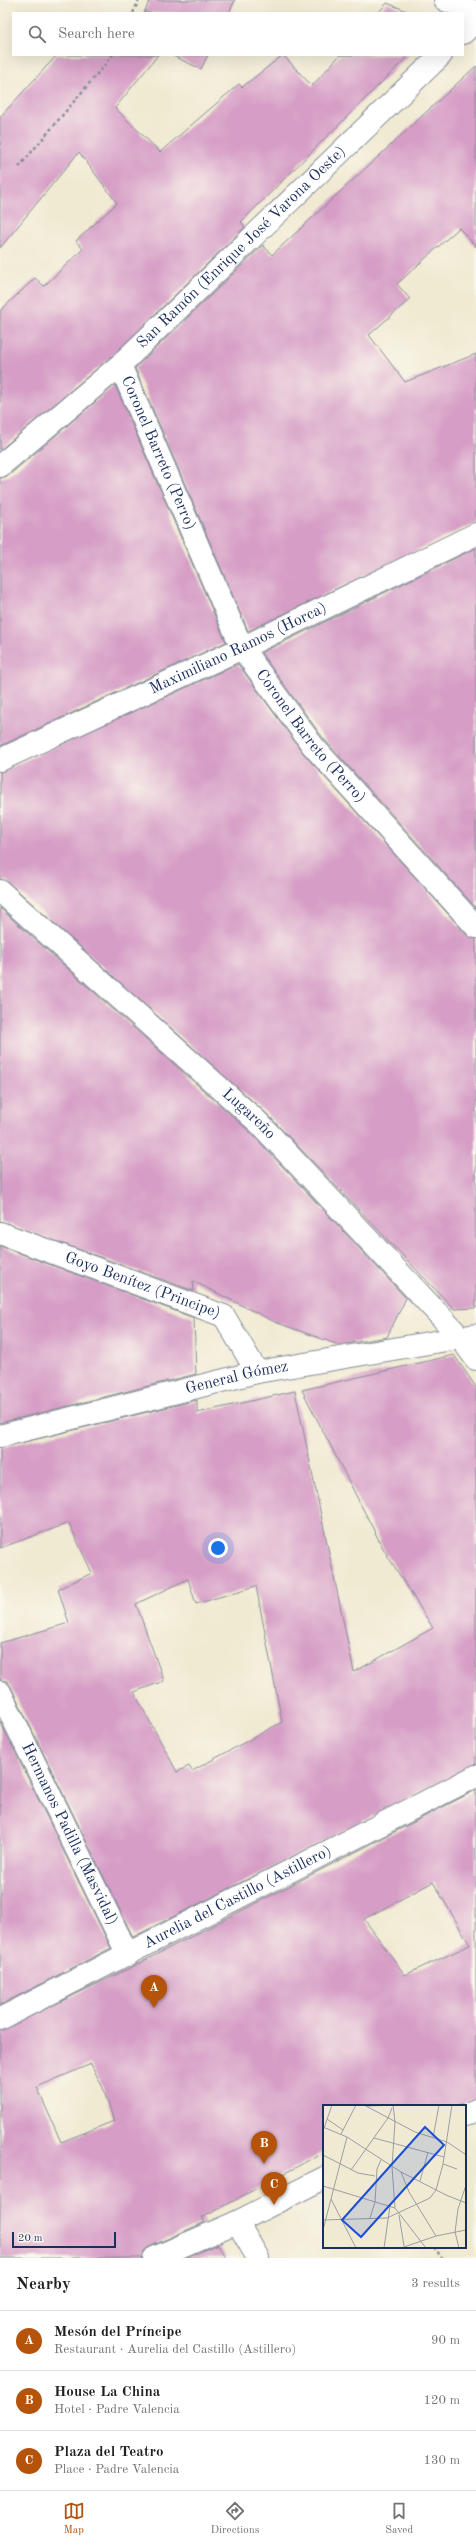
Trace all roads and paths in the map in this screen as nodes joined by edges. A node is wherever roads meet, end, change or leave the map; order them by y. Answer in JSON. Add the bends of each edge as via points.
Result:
{"nodes":[{"id":1,"x":139,"y":0,"type":"edge"},
{"id":2,"x":445,"y":0,"type":"edge"},
{"id":3,"x":133,"y":12,"type":"edge"},
{"id":4,"x":476,"y":12,"type":"edge"},
{"id":5,"x":476,"y":21,"type":"edge"},
{"id":6,"x":464,"y":33,"type":"edge"},
{"id":7,"x":112,"y":56,"type":"edge"},
{"id":8,"x":440,"y":56,"type":"edge"},
{"id":9,"x":19,"y":167,"type":"dead end"},
{"id":10,"x":120,"y":365,"type":"junction"},
{"id":11,"x":0,"y":466,"type":"edge"},
{"id":12,"x":476,"y":534,"type":"edge"},
{"id":13,"x":242,"y":648,"type":"junction"},
{"id":14,"x":0,"y":760,"type":"edge"},
{"id":15,"x":0,"y":892,"type":"edge"},
{"id":16,"x":476,"y":927,"type":"edge"},
{"id":17,"x":0,"y":1233,"type":"edge"},
{"id":18,"x":468,"y":1336,"type":"edge"},
{"id":19,"x":476,"y":1359,"type":"edge"},
{"id":20,"x":257,"y":1372,"type":"junction"},
{"id":21,"x":0,"y":1436,"type":"edge"},
{"id":22,"x":0,"y":1692,"type":"edge"},
{"id":23,"x":476,"y":1776,"type":"edge"},
{"id":24,"x":128,"y":1955,"type":"junction"},
{"id":25,"x":0,"y":2019,"type":"edge"},
{"id":26,"x":476,"y":2110,"type":"edge"},
{"id":27,"x":466,"y":2114,"type":"edge"},
{"id":28,"x":323,"y":2179,"type":"edge"},
{"id":29,"x":237,"y":2222,"type":"junction"},
{"id":30,"x":435,"y":2248,"type":"edge"},
{"id":31,"x":154,"y":2258,"type":"edge"},
{"id":32,"x":258,"y":2258,"type":"edge"},
{"id":33,"x":442,"y":2258,"type":"edge"}],
"edges":[{"from":1,"to":3,"type":"path"},
{"from":2,"to":4,"type":"street"},
{"from":5,"to":6,"type":"street"},
{"from":7,"to":9,"type":"path"},
{"from":8,"to":10,"type":"street","name":"San Ramón (Enrique José Varona Oeste)"},
{"from":10,"to":11,"type":"street","name":"San Ramón (Enrique José Varona Oeste)"},
{"from":10,"to":13,"type":"street","name":"Coronel Barreto (Perro)"},
{"from":12,"to":13,"type":"street","name":"Maximiliano Ramos (Horca)"},
{"from":13,"to":14,"type":"street","name":"Maximiliano Ramos (Horca)"},
{"from":13,"to":16,"type":"street","name":"Coronel Barreto (Perro)","via":[[314,746]]},
{"from":15,"to":18,"type":"street","name":"Lugareño","via":[[259,1122]]},
{"from":17,"to":20,"type":"street","name":"Goyo Benítez (Principe)","via":[[224,1316]]},
{"from":18,"to":19,"type":"street","name":"Lugareño"},
{"from":18,"to":20,"type":"street","name":"General Gómez"},
{"from":20,"to":21,"type":"street","name":"General Gómez"},
{"from":22,"to":24,"type":"street","name":"Hermanos Padilla (Masvidal)"},
{"from":23,"to":24,"type":"street","name":"Aurelia del Castillo (Astillero)"},
{"from":24,"to":25,"type":"street","name":"Aurelia del Castillo (Astillero)"},
{"from":26,"to":27,"type":"street"},
{"from":28,"to":29,"type":"street"},
{"from":29,"to":31,"type":"street"},
{"from":29,"to":32,"type":"street"},
{"from":30,"to":33,"type":"path"}]}
